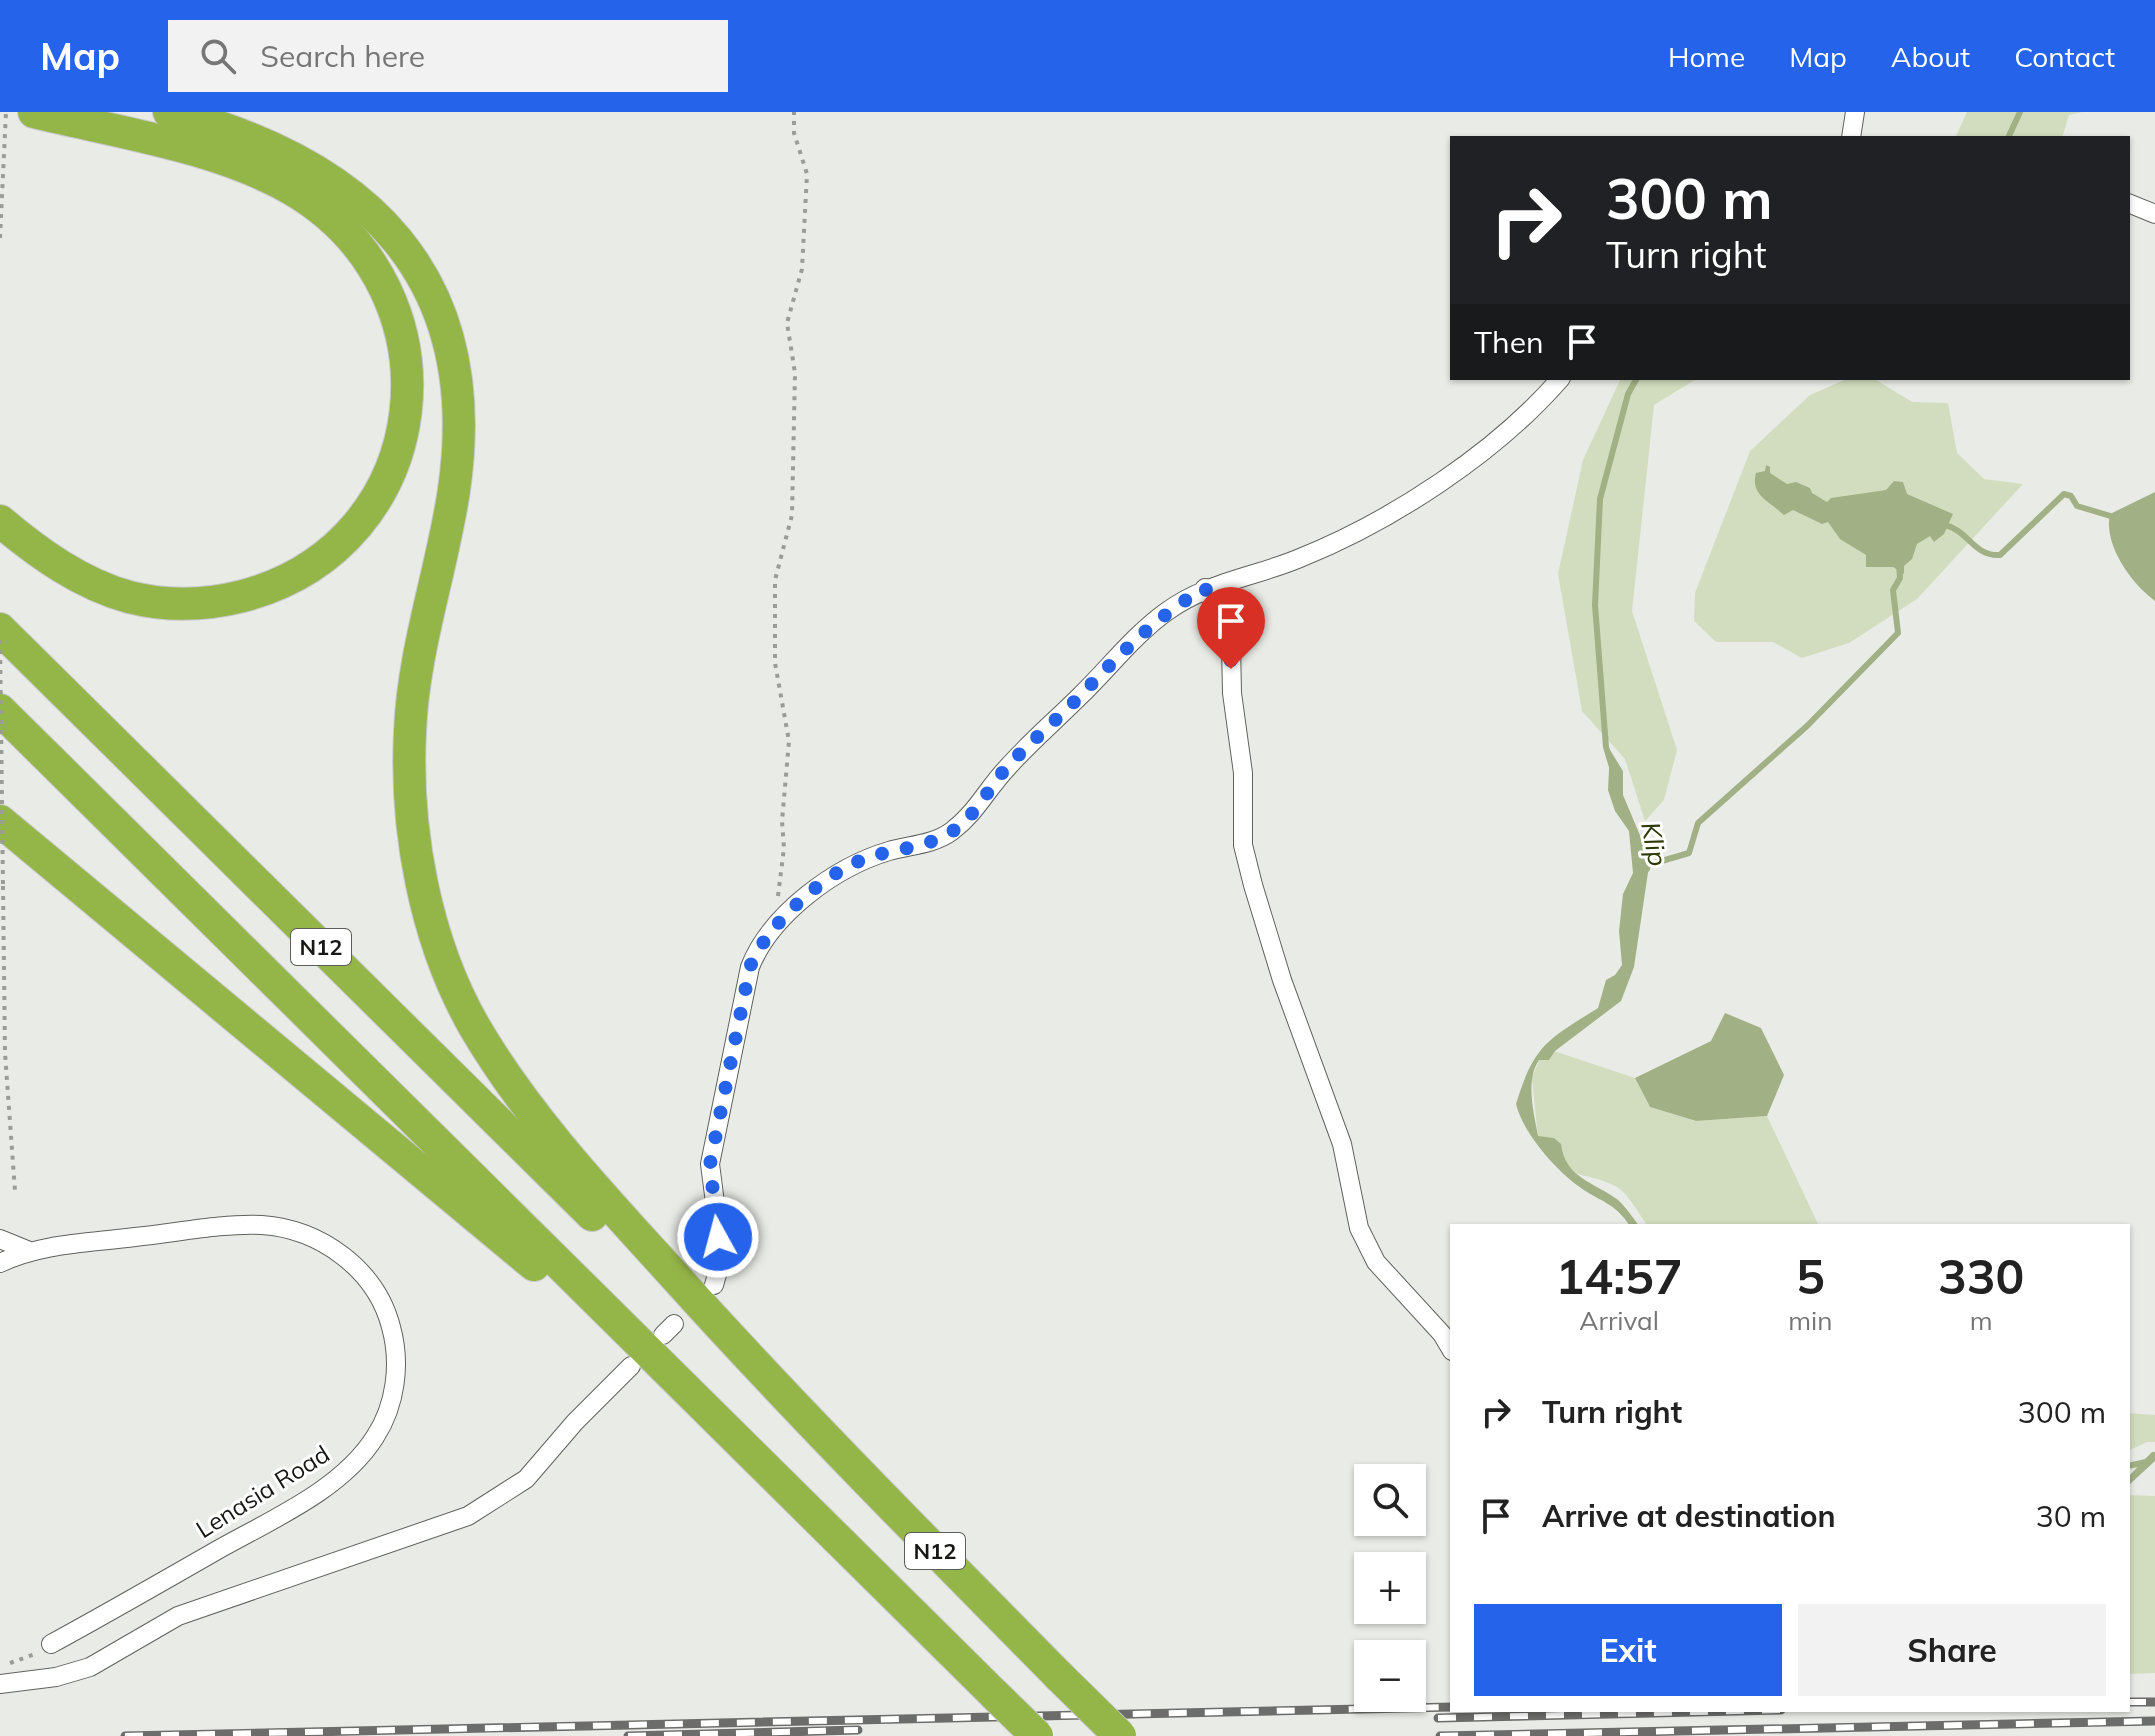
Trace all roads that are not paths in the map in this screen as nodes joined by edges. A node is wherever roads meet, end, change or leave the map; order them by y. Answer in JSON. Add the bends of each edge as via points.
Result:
{"nodes":[{"id":1,"x":34,"y":112,"type":"edge"},
{"id":2,"x":169,"y":112,"type":"edge"},
{"id":3,"x":1855,"y":112,"type":"edge"},
{"id":4,"x":1851,"y":136,"type":"edge"},
{"id":5,"x":2130,"y":204,"type":"edge"},
{"id":6,"x":2155,"y":214,"type":"edge"},
{"id":7,"x":1559,"y":380,"type":"edge"},
{"id":8,"x":0,"y":521,"type":"edge"},
{"id":9,"x":1205,"y":588,"type":"junction"},
{"id":10,"x":0,"y":629,"type":"edge"},
{"id":11,"x":0,"y":710,"type":"edge"},
{"id":12,"x":0,"y":821,"type":"edge"},
{"id":13,"x":0,"y":1239,"type":"edge"},
{"id":14,"x":27,"y":1250,"type":"junction"},
{"id":15,"x":0,"y":1263,"type":"edge"},
{"id":16,"x":714,"y":1285,"type":"dead end"},
{"id":17,"x":1450,"y":1348,"type":"edge"},
{"id":18,"x":631,"y":1366,"type":"dead end"},
{"id":19,"x":811,"y":1425,"type":"junction"},
{"id":20,"x":751,"y":1453,"type":"junction"},
{"id":21,"x":51,"y":1644,"type":"road end"},
{"id":22,"x":0,"y":1684,"type":"edge"},
{"id":23,"x":1037,"y":1736,"type":"edge"},
{"id":24,"x":1120,"y":1736,"type":"edge"}],
"edges":[{"from":1,"to":8,"type":"highway","via":[[233,164],[292,190],[322,211],[356,244],[384,284],[404,340],[408,399],[396,458],[361,520],[315,563],[255,593],[184,605],[127,596],[76,575]]},
{"from":2,"to":19,"type":"highway","via":[[258,139],[322,172],[370,211],[411,260],[437,306],[457,367],[459,438],[410,731],[412,817],[421,878],[445,961],[474,1025],[585,1178]]},
{"from":3,"to":4,"type":"street"},
{"from":5,"to":6,"type":"street"},
{"from":7,"to":9,"type":"street","via":[[1531,412],[1462,471],[1331,546]]},
{"from":9,"to":16,"type":"street","via":[[1166,611],[1119,652],[1004,771],[977,810],[949,834],[862,859],[828,877],[757,950],[710,1164],[722,1257]]},
{"from":9,"to":17,"type":"street","via":[[1231,645],[1243,773],[1243,845],[1282,980],[1342,1144],[1359,1228],[1376,1262]]},
{"from":10,"to":19,"type":"highway","number":"N12","via":[[727,1349]]},
{"from":11,"to":20,"type":"highway","number":"N12"},
{"from":12,"to":20,"type":"highway","via":[[450,1194]]},
{"from":13,"to":14,"type":"street","name":"Lenasia Road"},
{"from":14,"to":15,"type":"street","name":"Lenasia Road"},
{"from":14,"to":21,"type":"street","name":"Lenasia Road","via":[[248,1225],[289,1230],[321,1242],[362,1272],[382,1301],[396,1350],[388,1413],[349,1467],[276,1517]]},
{"from":18,"to":22,"type":"street","via":[[526,1479],[468,1516],[178,1616],[90,1667]]},
{"from":19,"to":24,"type":"highway","number":"N12","bridge":true},
{"from":20,"to":23,"type":"highway","number":"N12","bridge":true}]}
